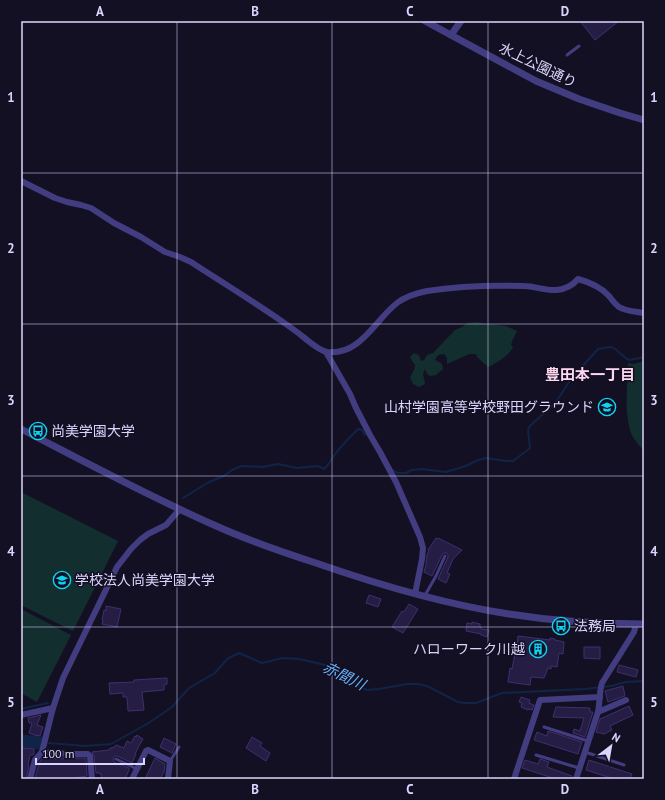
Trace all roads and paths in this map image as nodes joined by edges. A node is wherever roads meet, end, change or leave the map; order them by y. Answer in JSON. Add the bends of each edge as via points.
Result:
{"nodes":[{"id":1,"x":425,"y":21,"type":"edge"},
{"id":2,"x":461,"y":21,"type":"edge"},
{"id":3,"x":451,"y":35,"type":"junction"},
{"id":4,"x":579,"y":46,"type":"dead end"},
{"id":5,"x":567,"y":55,"type":"dead end"},
{"id":6,"x":644,"y":120,"type":"edge"},
{"id":7,"x":21,"y":181,"type":"edge"},
{"id":8,"x":644,"y":313,"type":"edge"},
{"id":9,"x":326,"y":352,"type":"junction"},
{"id":10,"x":21,"y":429,"type":"edge"},
{"id":11,"x":180,"y":509,"type":"junction"},
{"id":12,"x":445,"y":556,"type":"dead end"},
{"id":13,"x":415,"y":594,"type":"junction"},
{"id":14,"x":424,"y":597,"type":"junction"},
{"id":15,"x":636,"y":624,"type":"junction"},
{"id":16,"x":644,"y":624,"type":"edge"},
{"id":17,"x":600,"y":694,"type":"junction"},
{"id":18,"x":626,"y":700,"type":"dead end"},
{"id":19,"x":53,"y":708,"type":"junction"},
{"id":20,"x":598,"y":712,"type":"junction"},
{"id":21,"x":21,"y":715,"type":"edge"},
{"id":22,"x":544,"y":727,"type":"dead end"},
{"id":23,"x":588,"y":741,"type":"junction"},
{"id":24,"x":179,"y":747,"type":"dead end"},
{"id":25,"x":42,"y":752,"type":"junction"},
{"id":26,"x":585,"y":752,"type":"junction"},
{"id":27,"x":536,"y":755,"type":"dead end"},
{"id":28,"x":116,"y":759,"type":"dead end"},
{"id":29,"x":170,"y":761,"type":"junction"},
{"id":30,"x":624,"y":765,"type":"dead end"},
{"id":31,"x":579,"y":768,"type":"junction"},
{"id":32,"x":137,"y":769,"type":"junction"},
{"id":33,"x":578,"y":778,"type":"edge"},
{"id":34,"x":30,"y":779,"type":"edge"},
{"id":35,"x":92,"y":779,"type":"edge"},
{"id":36,"x":132,"y":779,"type":"edge"},
{"id":37,"x":168,"y":779,"type":"edge"},
{"id":38,"x":514,"y":779,"type":"edge"}],
"edges":[{"from":1,"to":3,"type":"street","name":"水上公園通り"},
{"from":2,"to":3,"type":"street"},
{"from":3,"to":6,"type":"street","name":"水上公園通り","via":[[536,81],[612,111]]},
{"from":4,"to":5,"type":"lane"},
{"from":7,"to":9,"type":"street","via":[[55,198],[91,208],[165,252],[191,262]]},
{"from":8,"to":9,"type":"street","via":[[620,308],[602,290],[578,279],[571,285],[555,290],[522,286],[440,290],[406,297],[397,303],[361,341],[343,350]]},
{"from":9,"to":13,"type":"street","via":[[396,482],[420,537],[423,548]]},
{"from":10,"to":11,"type":"street"},
{"from":11,"to":13,"type":"street","via":[[262,544]]},
{"from":11,"to":19,"type":"street","via":[[166,525],[140,540],[117,567],[63,678]]},
{"from":12,"to":14,"type":"lane"},
{"from":13,"to":14,"type":"street"},
{"from":14,"to":15,"type":"street","via":[[508,614],[571,621]]},
{"from":15,"to":16,"type":"street"},
{"from":15,"to":17,"type":"street","via":[[634,632],[602,683]]},
{"from":17,"to":20,"type":"street"},
{"from":17,"to":38,"type":"street","via":[[540,700]]},
{"from":18,"to":20,"type":"street"},
{"from":19,"to":21,"type":"street"},
{"from":19,"to":25,"type":"street"},
{"from":20,"to":23,"type":"street"},
{"from":22,"to":23,"type":"lane"},
{"from":23,"to":26,"type":"street"},
{"from":24,"to":29,"type":"lane"},
{"from":25,"to":34,"type":"street","via":[[36,760]]},
{"from":25,"to":35,"type":"street","via":[[88,754]]},
{"from":26,"to":30,"type":"lane"},
{"from":26,"to":31,"type":"street"},
{"from":27,"to":31,"type":"lane"},
{"from":28,"to":32,"type":"lane"},
{"from":29,"to":32,"type":"street","via":[[148,750]]},
{"from":29,"to":37,"type":"street"},
{"from":31,"to":33,"type":"street"},
{"from":32,"to":36,"type":"street"}]}
